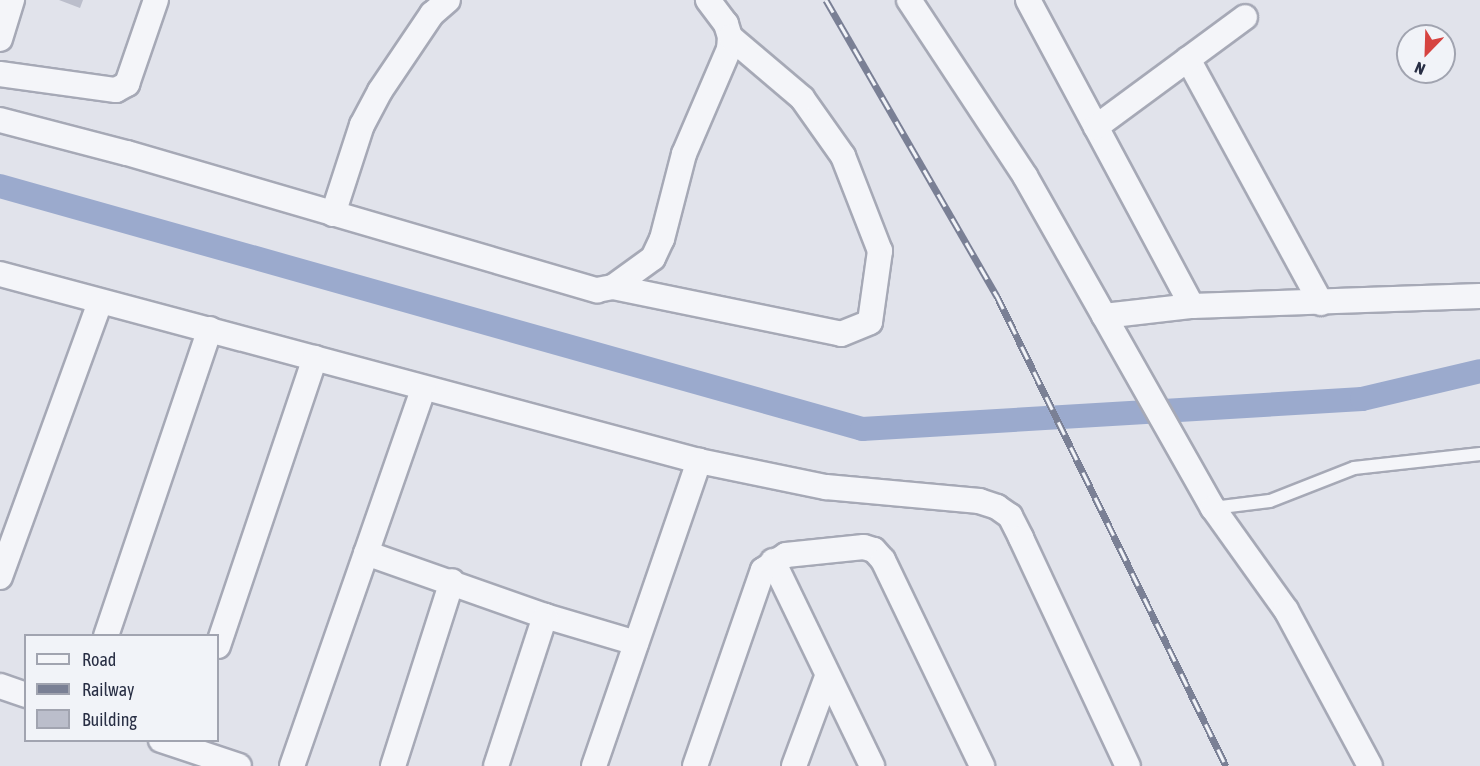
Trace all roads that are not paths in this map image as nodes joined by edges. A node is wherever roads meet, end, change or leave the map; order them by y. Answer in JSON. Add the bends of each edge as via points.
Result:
{"nodes":[{"id":1,"x":12,"y":0,"type":"edge"},
{"id":2,"x":156,"y":0,"type":"edge"},
{"id":3,"x":448,"y":0,"type":"edge"},
{"id":4,"x":708,"y":0,"type":"edge"},
{"id":5,"x":909,"y":0,"type":"edge"},
{"id":6,"x":1033,"y":2,"type":"edge"},
{"id":7,"x":1245,"y":17,"type":"dead end"},
{"id":8,"x":730,"y":38,"type":"junction"},
{"id":9,"x":0,"y":39,"type":"edge"},
{"id":10,"x":1188,"y":59,"type":"junction"},
{"id":11,"x":0,"y":74,"type":"edge"},
{"id":12,"x":0,"y":120,"type":"edge"},
{"id":13,"x":1096,"y":127,"type":"junction"},
{"id":14,"x":333,"y":214,"type":"junction"},
{"id":15,"x":0,"y":274,"type":"edge"},
{"id":16,"x":613,"y":287,"type":"junction"},
{"id":17,"x":1480,"y":296,"type":"edge"},
{"id":18,"x":100,"y":302,"type":"junction"},
{"id":19,"x":1322,"y":303,"type":"junction"},
{"id":20,"x":1192,"y":306,"type":"junction"},
{"id":21,"x":1104,"y":316,"type":"junction"},
{"id":22,"x":210,"y":329,"type":"junction"},
{"id":23,"x":315,"y":358,"type":"junction"},
{"id":24,"x":424,"y":388,"type":"junction"},
{"id":25,"x":1480,"y":454,"type":"edge"},
{"id":26,"x":699,"y":461,"type":"junction"},
{"id":27,"x":1213,"y":508,"type":"junction"},
{"id":28,"x":366,"y":553,"type":"junction"},
{"id":29,"x":773,"y":561,"type":"junction"},
{"id":30,"x":0,"y":577,"type":"edge"},
{"id":31,"x":452,"y":581,"type":"junction"},
{"id":32,"x":545,"y":616,"type":"junction"},
{"id":33,"x":107,"y":634,"type":"edge"},
{"id":34,"x":219,"y":643,"type":"edge"},
{"id":35,"x":636,"y":643,"type":"junction"},
{"id":36,"x":827,"y":677,"type":"junction"},
{"id":37,"x":0,"y":686,"type":"edge"},
{"id":38,"x":24,"y":694,"type":"edge"},
{"id":39,"x":177,"y":743,"type":"edge"},
{"id":40,"x":238,"y":766,"type":"edge"},
{"id":41,"x":292,"y":766,"type":"edge"},
{"id":42,"x":393,"y":766,"type":"edge"},
{"id":43,"x":496,"y":766,"type":"edge"},
{"id":44,"x":594,"y":766,"type":"edge"},
{"id":45,"x":695,"y":766,"type":"edge"},
{"id":46,"x":794,"y":766,"type":"edge"},
{"id":47,"x":872,"y":766,"type":"edge"},
{"id":48,"x":982,"y":766,"type":"edge"},
{"id":49,"x":1128,"y":766,"type":"edge"},
{"id":50,"x":1370,"y":766,"type":"edge"}],
"edges":[{"from":1,"to":9,"type":"street"},
{"from":2,"to":11,"type":"street","via":[[137,65],[127,84],[116,90]]},
{"from":3,"to":14,"type":"street","via":[[432,14],[380,91],[359,133]]},
{"from":4,"to":8,"type":"street"},
{"from":5,"to":21,"type":"street","via":[[1025,176]]},
{"from":6,"to":13,"type":"street"},
{"from":7,"to":10,"type":"street"},
{"from":8,"to":16,"type":"street","via":[[684,153],[662,239],[653,258]]},
{"from":8,"to":16,"type":"street","via":[[802,99],[843,156],[880,251],[870,322],[841,334]]},
{"from":10,"to":13,"type":"street"},
{"from":10,"to":19,"type":"street"},
{"from":12,"to":14,"type":"street"},
{"from":13,"to":20,"type":"street"},
{"from":14,"to":16,"type":"street","via":[[597,291]]},
{"from":15,"to":18,"type":"street"},
{"from":17,"to":19,"type":"street"},
{"from":18,"to":22,"type":"street"},
{"from":18,"to":30,"type":"street"},
{"from":19,"to":20,"type":"street"},
{"from":20,"to":21,"type":"street"},
{"from":21,"to":27,"type":"street"},
{"from":22,"to":23,"type":"street"},
{"from":22,"to":33,"type":"street"},
{"from":23,"to":24,"type":"street"},
{"from":23,"to":34,"type":"street"},
{"from":24,"to":26,"type":"street"},
{"from":24,"to":28,"type":"street"},
{"from":25,"to":27,"type":"lane","via":[[1354,468],[1270,501]]},
{"from":26,"to":35,"type":"street"},
{"from":26,"to":49,"type":"street","via":[[826,487],[980,501],[1010,516]]},
{"from":27,"to":50,"type":"street","via":[[1286,610]]},
{"from":28,"to":31,"type":"street"},
{"from":28,"to":41,"type":"street"},
{"from":29,"to":36,"type":"street"},
{"from":29,"to":45,"type":"street","via":[[757,579]]},
{"from":29,"to":48,"type":"street","via":[[786,555],[864,547],[874,550],[883,560]]},
{"from":31,"to":32,"type":"street"},
{"from":31,"to":42,"type":"street"},
{"from":32,"to":35,"type":"street"},
{"from":32,"to":43,"type":"street"},
{"from":35,"to":44,"type":"street"},
{"from":36,"to":46,"type":"street"},
{"from":36,"to":47,"type":"street"},
{"from":37,"to":38,"type":"street"},
{"from":39,"to":40,"type":"street"}]}
